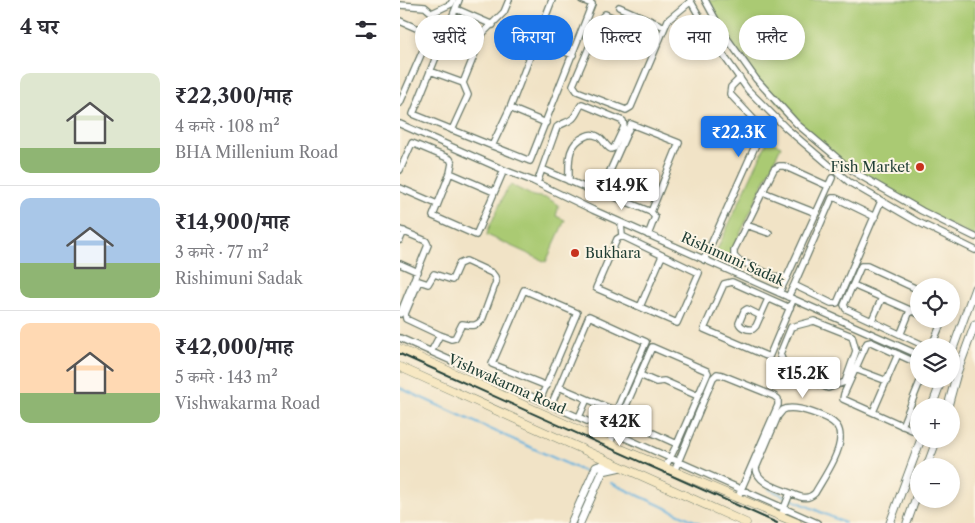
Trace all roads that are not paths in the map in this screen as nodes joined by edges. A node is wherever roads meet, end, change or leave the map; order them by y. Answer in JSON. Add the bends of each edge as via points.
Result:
{"nodes":[{"id":1,"x":453,"y":0,"type":"edge"},
{"id":2,"x":459,"y":0,"type":"edge"},
{"id":3,"x":509,"y":0,"type":"edge"},
{"id":4,"x":552,"y":0,"type":"edge"},
{"id":5,"x":582,"y":0,"type":"edge"},
{"id":6,"x":705,"y":0,"type":"edge"},
{"id":7,"x":690,"y":1,"type":"edge"},
{"id":8,"x":400,"y":5,"type":"edge"},
{"id":9,"x":619,"y":7,"type":"dead end"},
{"id":10,"x":456,"y":9,"type":"junction"},
{"id":11,"x":546,"y":15,"type":"edge"},
{"id":12,"x":400,"y":22,"type":"edge"},
{"id":13,"x":493,"y":25,"type":"junction"},
{"id":14,"x":665,"y":27,"type":"junction"},
{"id":15,"x":660,"y":39,"type":"junction"},
{"id":16,"x":573,"y":52,"type":"edge"},
{"id":17,"x":528,"y":60,"type":"edge"},
{"id":18,"x":570,"y":60,"type":"edge"},
{"id":19,"x":430,"y":70,"type":"junction"},
{"id":20,"x":740,"y":78,"type":"junction"},
{"id":21,"x":463,"y":84,"type":"junction"},
{"id":22,"x":400,"y":103,"type":"edge"},
{"id":23,"x":510,"y":108,"type":"junction"},
{"id":24,"x":546,"y":123,"type":"junction"},
{"id":25,"x":400,"y":124,"type":"edge"},
{"id":26,"x":452,"y":130,"type":"junction"},
{"id":27,"x":492,"y":146,"type":"junction"},
{"id":28,"x":542,"y":169,"type":"junction"},
{"id":29,"x":400,"y":170,"type":"edge"},
{"id":30,"x":504,"y":170,"type":"junction"},
{"id":31,"x":450,"y":173,"type":"junction"},
{"id":32,"x":832,"y":178,"type":"dead end"},
{"id":33,"x":569,"y":181,"type":"junction"},
{"id":34,"x":537,"y":183,"type":"junction"},
{"id":35,"x":828,"y":186,"type":"junction"},
{"id":36,"x":400,"y":188,"type":"edge"},
{"id":37,"x":586,"y":188,"type":"dead end"},
{"id":38,"x":494,"y":192,"type":"junction"},
{"id":39,"x":763,"y":192,"type":"junction"},
{"id":40,"x":881,"y":201,"type":"junction"},
{"id":41,"x":437,"y":204,"type":"junction"},
{"id":42,"x":651,"y":212,"type":"junction"},
{"id":43,"x":816,"y":213,"type":"junction"},
{"id":44,"x":874,"y":217,"type":"junction"},
{"id":45,"x":621,"y":223,"type":"junction"},
{"id":46,"x":746,"y":225,"type":"junction"},
{"id":47,"x":402,"y":230,"type":"edge"},
{"id":48,"x":770,"y":233,"type":"dead end"},
{"id":49,"x":648,"y":235,"type":"junction"},
{"id":50,"x":622,"y":236,"type":"junction"},
{"id":51,"x":975,"y":237,"type":"edge"},
{"id":52,"x":400,"y":240,"type":"edge"},
{"id":53,"x":975,"y":250,"type":"edge"},
{"id":54,"x":662,"y":256,"type":"junction"},
{"id":55,"x":704,"y":260,"type":"junction"},
{"id":56,"x":400,"y":264,"type":"edge"},
{"id":57,"x":418,"y":272,"type":"junction"},
{"id":58,"x":787,"y":277,"type":"junction"},
{"id":59,"x":794,"y":284,"type":"junction"},
{"id":60,"x":853,"y":285,"type":"junction"},
{"id":61,"x":910,"y":286,"type":"edge"},
{"id":62,"x":975,"y":288,"type":"edge"},
{"id":63,"x":779,"y":293,"type":"junction"},
{"id":64,"x":791,"y":298,"type":"junction"},
{"id":65,"x":882,"y":298,"type":"junction"},
{"id":66,"x":768,"y":299,"type":"junction"},
{"id":67,"x":640,"y":307,"type":"junction"},
{"id":68,"x":790,"y":308,"type":"junction"},
{"id":69,"x":910,"y":310,"type":"joint"},
{"id":70,"x":400,"y":314,"type":"edge"},
{"id":71,"x":760,"y":316,"type":"dead end"},
{"id":72,"x":833,"y":317,"type":"junction"},
{"id":73,"x":872,"y":320,"type":"junction"},
{"id":74,"x":842,"y":321,"type":"junction"},
{"id":75,"x":975,"y":324,"type":"edge"},
{"id":76,"x":829,"y":327,"type":"junction"},
{"id":77,"x":939,"y":328,"type":"edge"},
{"id":78,"x":891,"y":329,"type":"junction"},
{"id":79,"x":839,"y":330,"type":"junction"},
{"id":80,"x":900,"y":333,"type":"junction"},
{"id":81,"x":440,"y":335,"type":"junction"},
{"id":82,"x":400,"y":338,"type":"edge"},
{"id":83,"x":957,"y":338,"type":"edge"},
{"id":84,"x":886,"y":341,"type":"junction"},
{"id":85,"x":400,"y":349,"type":"edge"},
{"id":86,"x":910,"y":351,"type":"edge"},
{"id":87,"x":432,"y":352,"type":"junction"},
{"id":88,"x":898,"y":354,"type":"junction"},
{"id":89,"x":960,"y":358,"type":"edge"},
{"id":90,"x":910,"y":360,"type":"edge"},
{"id":91,"x":492,"y":364,"type":"junction"},
{"id":92,"x":400,"y":367,"type":"edge"},
{"id":93,"x":855,"y":370,"type":"junction"},
{"id":94,"x":640,"y":374,"type":"junction"},
{"id":95,"x":487,"y":376,"type":"junction"},
{"id":96,"x":887,"y":381,"type":"junction"},
{"id":97,"x":546,"y":386,"type":"junction"},
{"id":98,"x":559,"y":387,"type":"junction"},
{"id":99,"x":917,"y":388,"type":"edge"},
{"id":100,"x":698,"y":396,"type":"junction"},
{"id":101,"x":587,"y":399,"type":"junction"},
{"id":102,"x":540,"y":400,"type":"junction"},
{"id":103,"x":551,"y":405,"type":"junction"},
{"id":104,"x":616,"y":411,"type":"junction"},
{"id":105,"x":873,"y":412,"type":"junction"},
{"id":106,"x":579,"y":418,"type":"junction"},
{"id":107,"x":620,"y":418,"type":"junction"},
{"id":108,"x":902,"y":426,"type":"junction"},
{"id":109,"x":910,"y":429,"type":"edge"},
{"id":110,"x":610,"y":431,"type":"junction"},
{"id":111,"x":610,"y":444,"type":"junction"},
{"id":112,"x":677,"y":444,"type":"junction"},
{"id":113,"x":918,"y":448,"type":"edge"},
{"id":114,"x":670,"y":458,"type":"junction"},
{"id":115,"x":678,"y":461,"type":"junction"},
{"id":116,"x":610,"y":462,"type":"junction"},
{"id":117,"x":621,"y":467,"type":"junction"},
{"id":118,"x":665,"y":468,"type":"junction"},
{"id":119,"x":674,"y":472,"type":"junction"},
{"id":120,"x":741,"y":489,"type":"junction"},
{"id":121,"x":790,"y":493,"type":"junction"},
{"id":122,"x":736,"y":498,"type":"junction"},
{"id":123,"x":912,"y":508,"type":"edge"},
{"id":124,"x":783,"y":512,"type":"junction"},
{"id":125,"x":571,"y":523,"type":"edge"},
{"id":126,"x":580,"y":523,"type":"edge"},
{"id":127,"x":746,"y":523,"type":"edge"},
{"id":128,"x":797,"y":523,"type":"edge"},
{"id":129,"x":817,"y":523,"type":"edge"},
{"id":130,"x":890,"y":523,"type":"edge"},
{"id":131,"x":907,"y":523,"type":"edge"}],
"edges":[{"from":1,"to":8,"type":"street","via":[[432,13],[425,7]]},
{"from":2,"to":10,"type":"street"},
{"from":3,"to":13,"type":"street"},
{"from":4,"to":11,"type":"street"},
{"from":5,"to":16,"type":"street","via":[[592,4]]},
{"from":6,"to":51,"type":"street","via":[[722,31],[756,79],[797,124],[854,172]]},
{"from":7,"to":14,"type":"street","via":[[668,20]]},
{"from":7,"to":20,"type":"street"},
{"from":9,"to":14,"type":"street"},
{"from":10,"to":13,"type":"street"},
{"from":10,"to":19,"type":"street"},
{"from":12,"to":22,"type":"street","via":[[430,34]]},
{"from":13,"to":21,"type":"street","via":[[483,33]]},
{"from":14,"to":15,"type":"street"},
{"from":15,"to":15,"type":"street","via":[[631,107],[626,110],[577,91],[573,85],[605,14]]},
{"from":17,"to":23,"type":"street"},
{"from":18,"to":24,"type":"street"},
{"from":19,"to":21,"type":"street"},
{"from":19,"to":26,"type":"street","via":[[413,114]]},
{"from":20,"to":40,"type":"street","via":[[786,128],[849,182]]},
{"from":20,"to":55,"type":"street","via":[[731,87],[730,94],[758,124],[761,134]]},
{"from":21,"to":26,"type":"street","via":[[468,94]]},
{"from":23,"to":24,"type":"street"},
{"from":23,"to":27,"type":"street"},
{"from":24,"to":27,"type":"street","via":[[530,161]]},
{"from":25,"to":30,"type":"street","name":"Rishimuni Sadak"},
{"from":26,"to":27,"type":"street"},
{"from":28,"to":33,"type":"street"},
{"from":28,"to":33,"type":"street","via":[[557,127],[575,117],[582,104],[623,122],[624,127],[614,148],[607,147],[599,136],[590,134],[574,143],[569,154]]},
{"from":28,"to":34,"type":"street"},
{"from":29,"to":31,"type":"street","via":[[412,143],[450,159]]},
{"from":30,"to":34,"type":"street","name":"Rishimuni Sadak"},
{"from":30,"to":38,"type":"street"},
{"from":31,"to":38,"type":"street"},
{"from":31,"to":41,"type":"street"},
{"from":32,"to":35,"type":"street"},
{"from":33,"to":37,"type":"street"},
{"from":34,"to":45,"type":"street","name":"Rishimuni Sadak"},
{"from":35,"to":39,"type":"street","via":[[779,166],[774,169]]},
{"from":35,"to":43,"type":"street"},
{"from":36,"to":41,"type":"street"},
{"from":38,"to":41,"type":"street","via":[[476,235],[433,216]]},
{"from":39,"to":43,"type":"street"},
{"from":39,"to":46,"type":"street"},
{"from":40,"to":44,"type":"street"},
{"from":40,"to":53,"type":"street"},
{"from":42,"to":42,"type":"street","via":[[601,191],[631,124],[679,143]]},
{"from":42,"to":49,"type":"street","via":[[655,217]]},
{"from":43,"to":58,"type":"street"},
{"from":44,"to":59,"type":"street","via":[[832,198]]},
{"from":44,"to":59,"type":"street","via":[[837,303]]},
{"from":45,"to":49,"type":"street","name":"Rishimuni Sadak"},
{"from":45,"to":50,"type":"street"},
{"from":46,"to":48,"type":"street"},
{"from":46,"to":58,"type":"street","via":[[734,256],[778,278]]},
{"from":47,"to":52,"type":"street"},
{"from":47,"to":57,"type":"street","via":[[428,243]]},
{"from":49,"to":55,"type":"street","name":"Rishimuni Sadak"},
{"from":50,"to":54,"type":"street"},
{"from":50,"to":67,"type":"street","via":[[617,239],[596,288]]},
{"from":54,"to":67,"type":"street"},
{"from":54,"to":67,"type":"street","via":[[699,273],[677,324]]},
{"from":55,"to":63,"type":"street","name":"Rishimuni Sadak"},
{"from":56,"to":57,"type":"street"},
{"from":57,"to":70,"type":"street"},
{"from":58,"to":63,"type":"street"},
{"from":59,"to":64,"type":"street"},
{"from":60,"to":61,"type":"street","via":[[861,266],[867,266]]},
{"from":60,"to":65,"type":"street"},
{"from":60,"to":73,"type":"street","via":[[844,305],[846,309]]},
{"from":62,"to":83,"type":"street"},
{"from":63,"to":64,"type":"street","name":"Rishimuni Sadak"},
{"from":64,"to":68,"type":"street"},
{"from":64,"to":72,"type":"street","name":"Rishimuni Sadak"},
{"from":65,"to":69,"type":"street"},
{"from":65,"to":73,"type":"street"},
{"from":66,"to":68,"type":"street"},
{"from":66,"to":68,"type":"street","via":[[732,282],[724,284],[704,329],[769,357]]},
{"from":66,"to":71,"type":"street"},
{"from":69,"to":80,"type":"street"},
{"from":72,"to":74,"type":"street","name":"Rishimuni Sadak"},
{"from":72,"to":76,"type":"street"},
{"from":73,"to":78,"type":"street"},
{"from":74,"to":79,"type":"street"},
{"from":74,"to":84,"type":"street","name":"Rishimuni Sadak"},
{"from":75,"to":89,"type":"street"},
{"from":76,"to":79,"type":"street"},
{"from":76,"to":79,"type":"street","via":[[814,321],[791,327],[780,354],[786,370],[828,388],[844,382],[856,351],[852,336]]},
{"from":77,"to":80,"type":"street","via":[[932,345],[925,346]]},
{"from":78,"to":80,"type":"street"},
{"from":78,"to":84,"type":"street"},
{"from":81,"to":81,"type":"street","via":[[406,319],[405,314],[419,281],[428,284],[434,274],[452,280],[459,264],[466,261],[492,273],[496,282],[478,325],[462,324],[455,338]]},
{"from":81,"to":87,"type":"street"},
{"from":82,"to":87,"type":"street"},
{"from":84,"to":86,"type":"street","name":"Rishimuni Sadak"},
{"from":85,"to":111,"type":"main road","name":"Vishwakarma Road"},
{"from":87,"to":95,"type":"street"},
{"from":88,"to":90,"type":"street"},
{"from":88,"to":93,"type":"street","via":[[867,343]]},
{"from":88,"to":96,"type":"street"},
{"from":91,"to":95,"type":"street"},
{"from":91,"to":97,"type":"street"},
{"from":91,"to":97,"type":"street","via":[[524,290],[577,313]]},
{"from":92,"to":116,"type":"main road","name":"Vishwakarma Road"},
{"from":93,"to":96,"type":"street"},
{"from":93,"to":105,"type":"street","via":[[843,399]]},
{"from":94,"to":100,"type":"street"},
{"from":94,"to":100,"type":"street","via":[[652,347],[707,371]]},
{"from":94,"to":107,"type":"street"},
{"from":95,"to":102,"type":"street"},
{"from":96,"to":105,"type":"street"},
{"from":97,"to":102,"type":"street"},
{"from":98,"to":101,"type":"street"},
{"from":98,"to":103,"type":"street"},
{"from":98,"to":104,"type":"street","via":[[589,316],[646,342]]},
{"from":99,"to":108,"type":"street"},
{"from":100,"to":112,"type":"street"},
{"from":101,"to":104,"type":"street"},
{"from":101,"to":106,"type":"street"},
{"from":102,"to":103,"type":"street"},
{"from":103,"to":106,"type":"street"},
{"from":104,"to":110,"type":"street"},
{"from":105,"to":108,"type":"street"},
{"from":106,"to":110,"type":"street"},
{"from":107,"to":110,"type":"street"},
{"from":107,"to":112,"type":"street"},
{"from":108,"to":109,"type":"street"},
{"from":110,"to":111,"type":"street"},
{"from":110,"to":114,"type":"street"},
{"from":111,"to":118,"type":"main road","name":"Vishwakarma Road"},
{"from":112,"to":114,"type":"street"},
{"from":113,"to":130,"type":"street"},
{"from":114,"to":115,"type":"street"},
{"from":114,"to":118,"type":"street"},
{"from":115,"to":119,"type":"street"},
{"from":115,"to":120,"type":"street"},
{"from":115,"to":120,"type":"street","via":[[717,374],[774,396],[778,405]]},
{"from":116,"to":117,"type":"main road","name":"Vishwakarma Road"},
{"from":116,"to":125,"type":"street","via":[[596,467]]},
{"from":117,"to":126,"type":"street","via":[[603,470]]},
{"from":117,"to":127,"type":"main road","name":"Vishwakarma Road"},
{"from":118,"to":119,"type":"main road","name":"Vishwakarma Road"},
{"from":119,"to":122,"type":"main road","name":"Vishwakarma Road"},
{"from":120,"to":122,"type":"street"},
{"from":120,"to":124,"type":"street"},
{"from":121,"to":121,"type":"street","via":[[803,498],[810,498],[815,493],[840,442],[838,427],[832,422],[798,409],[782,411],[778,416],[756,468],[761,480]]},
{"from":121,"to":124,"type":"street"},
{"from":122,"to":124,"type":"main road","name":"Vishwakarma Road"},
{"from":123,"to":131,"type":"street"},
{"from":124,"to":128,"type":"main road","name":"Vishwakarma Road"},
{"from":124,"to":129,"type":"street"}]}
